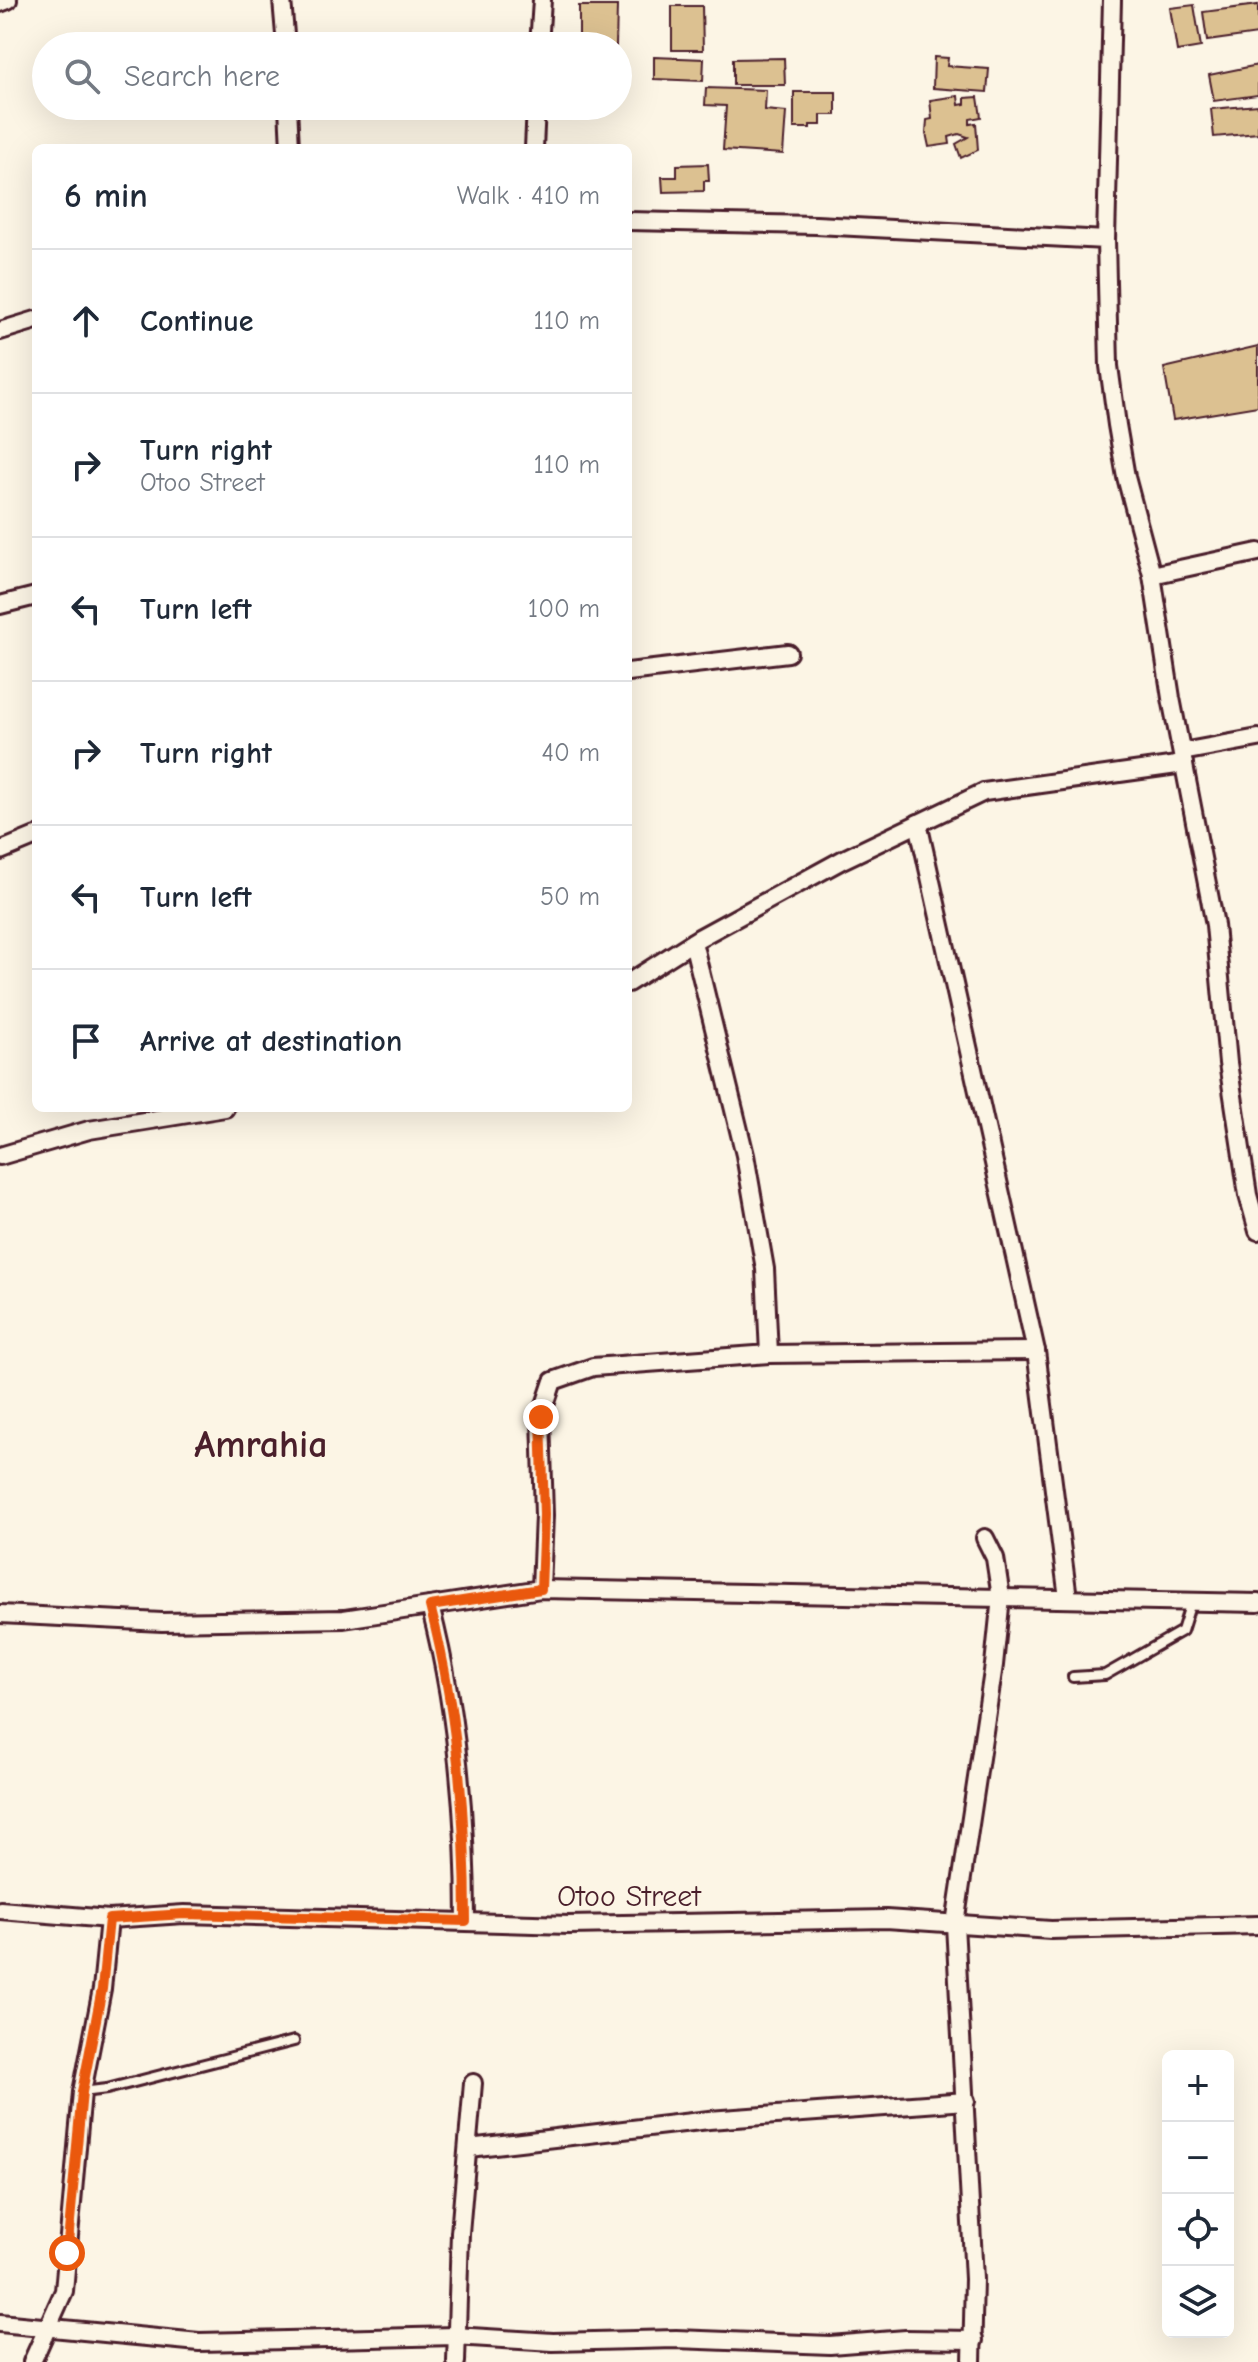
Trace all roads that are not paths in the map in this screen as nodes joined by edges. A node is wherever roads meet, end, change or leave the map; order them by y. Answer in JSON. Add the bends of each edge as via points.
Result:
{"nodes":[{"id":1,"x":8,"y":0,"type":"edge"},
{"id":2,"x":282,"y":0,"type":"edge"},
{"id":3,"x":542,"y":0,"type":"edge"},
{"id":4,"x":1112,"y":0,"type":"edge"},
{"id":5,"x":0,"y":3,"type":"edge"},
{"id":6,"x":285,"y":32,"type":"edge"},
{"id":7,"x":540,"y":32,"type":"edge"},
{"id":8,"x":289,"y":120,"type":"edge"},
{"id":9,"x":535,"y":120,"type":"edge"},
{"id":10,"x":290,"y":144,"type":"edge"},
{"id":11,"x":534,"y":144,"type":"edge"},
{"id":12,"x":632,"y":221,"type":"edge"},
{"id":13,"x":1106,"y":240,"type":"junction"},
{"id":14,"x":32,"y":321,"type":"edge"},
{"id":15,"x":0,"y":331,"type":"edge"},
{"id":16,"x":1258,"y":552,"type":"edge"},
{"id":17,"x":1152,"y":575,"type":"junction"},
{"id":18,"x":32,"y":597,"type":"edge"},
{"id":19,"x":0,"y":605,"type":"edge"},
{"id":20,"x":788,"y":653,"type":"dead end"},
{"id":21,"x":632,"y":672,"type":"edge"},
{"id":22,"x":1258,"y":738,"type":"edge"},
{"id":23,"x":1183,"y":758,"type":"junction"},
{"id":24,"x":918,"y":823,"type":"junction"},
{"id":25,"x":32,"y":838,"type":"edge"},
{"id":26,"x":0,"y":851,"type":"edge"},
{"id":27,"x":693,"y":942,"type":"junction"},
{"id":28,"x":632,"y":980,"type":"edge"},
{"id":29,"x":200,"y":1112,"type":"edge"},
{"id":30,"x":0,"y":1156,"type":"edge"},
{"id":31,"x":1258,"y":1231,"type":"edge"},
{"id":32,"x":1036,"y":1351,"type":"junction"},
{"id":33,"x":769,"y":1354,"type":"junction"},
{"id":34,"x":985,"y":1538,"type":"dead end"},
{"id":35,"x":541,"y":1589,"type":"junction"},
{"id":36,"x":1001,"y":1597,"type":"junction"},
{"id":37,"x":1068,"y":1598,"type":"junction"},
{"id":38,"x":1191,"y":1602,"type":"junction"},
{"id":39,"x":1258,"y":1603,"type":"edge"},
{"id":40,"x":430,"y":1606,"type":"junction"},
{"id":41,"x":0,"y":1614,"type":"edge"},
{"id":42,"x":1073,"y":1677,"type":"dead end"},
{"id":43,"x":0,"y":1910,"type":"edge"},
{"id":44,"x":109,"y":1919,"type":"junction"},
{"id":45,"x":466,"y":1921,"type":"junction"},
{"id":46,"x":955,"y":1924,"type":"junction"},
{"id":47,"x":1258,"y":1925,"type":"edge"},
{"id":48,"x":294,"y":2041,"type":"dead end"},
{"id":49,"x":473,"y":2083,"type":"dead end"},
{"id":50,"x":82,"y":2092,"type":"junction"},
{"id":51,"x":966,"y":2101,"type":"junction"},
{"id":52,"x":469,"y":2148,"type":"junction"},
{"id":53,"x":0,"y":2323,"type":"edge"},
{"id":54,"x":46,"y":2328,"type":"junction"},
{"id":55,"x":455,"y":2336,"type":"junction"},
{"id":56,"x":974,"y":2340,"type":"junction"},
{"id":57,"x":32,"y":2362,"type":"edge"},
{"id":58,"x":456,"y":2362,"type":"edge"},
{"id":59,"x":972,"y":2362,"type":"edge"}],
"edges":[{"from":1,"to":5,"type":"street"},
{"from":2,"to":6,"type":"street"},
{"from":3,"to":7,"type":"street"},
{"from":4,"to":13,"type":"street"},
{"from":8,"to":10,"type":"street"},
{"from":9,"to":11,"type":"street"},
{"from":12,"to":13,"type":"street"},
{"from":13,"to":17,"type":"street","via":[[1109,366],[1117,425]]},
{"from":14,"to":15,"type":"street"},
{"from":16,"to":17,"type":"street"},
{"from":17,"to":23,"type":"street"},
{"from":18,"to":19,"type":"street"},
{"from":20,"to":21,"type":"street"},
{"from":22,"to":23,"type":"street"},
{"from":23,"to":24,"type":"street","via":[[984,792]]},
{"from":23,"to":31,"type":"street","via":[[1215,925],[1228,1063]]},
{"from":24,"to":27,"type":"street"},
{"from":24,"to":32,"type":"street"},
{"from":25,"to":26,"type":"street"},
{"from":27,"to":28,"type":"street"},
{"from":27,"to":33,"type":"street","via":[[745,1155],[765,1269]]},
{"from":29,"to":30,"type":"street","via":[[89,1130]]},
{"from":32,"to":33,"type":"street"},
{"from":32,"to":37,"type":"street"},
{"from":33,"to":35,"type":"street","via":[[593,1367],[553,1381],[541,1417]]},
{"from":34,"to":36,"type":"street","via":[[995,1558]]},
{"from":35,"to":36,"type":"street"},
{"from":35,"to":40,"type":"street"},
{"from":36,"to":37,"type":"street"},
{"from":36,"to":46,"type":"street"},
{"from":37,"to":38,"type":"street"},
{"from":38,"to":39,"type":"street"},
{"from":38,"to":42,"type":"lane","via":[[1182,1631],[1105,1675]]},
{"from":40,"to":41,"type":"street","via":[[329,1620],[162,1622]]},
{"from":40,"to":45,"type":"street","via":[[457,1737]]},
{"from":43,"to":44,"type":"street","name":"Otoo Street"},
{"from":44,"to":45,"type":"street","name":"Otoo Street","via":[[184,1914]]},
{"from":44,"to":50,"type":"street"},
{"from":45,"to":46,"type":"street","name":"Otoo Street","via":[[704,1925],[886,1919]]},
{"from":46,"to":47,"type":"street","name":"Otoo Street","via":[[1051,1930]]},
{"from":46,"to":51,"type":"street"},
{"from":48,"to":50,"type":"lane"},
{"from":49,"to":52,"type":"street"},
{"from":50,"to":54,"type":"street","via":[[64,2291]]},
{"from":51,"to":52,"type":"street","via":[[709,2120]]},
{"from":51,"to":56,"type":"street"},
{"from":52,"to":55,"type":"street"},
{"from":53,"to":54,"type":"street"},
{"from":54,"to":55,"type":"street","via":[[199,2342]]},
{"from":54,"to":57,"type":"street"},
{"from":55,"to":56,"type":"street","via":[[830,2345]]},
{"from":55,"to":58,"type":"street"},
{"from":56,"to":59,"type":"street"}]}
